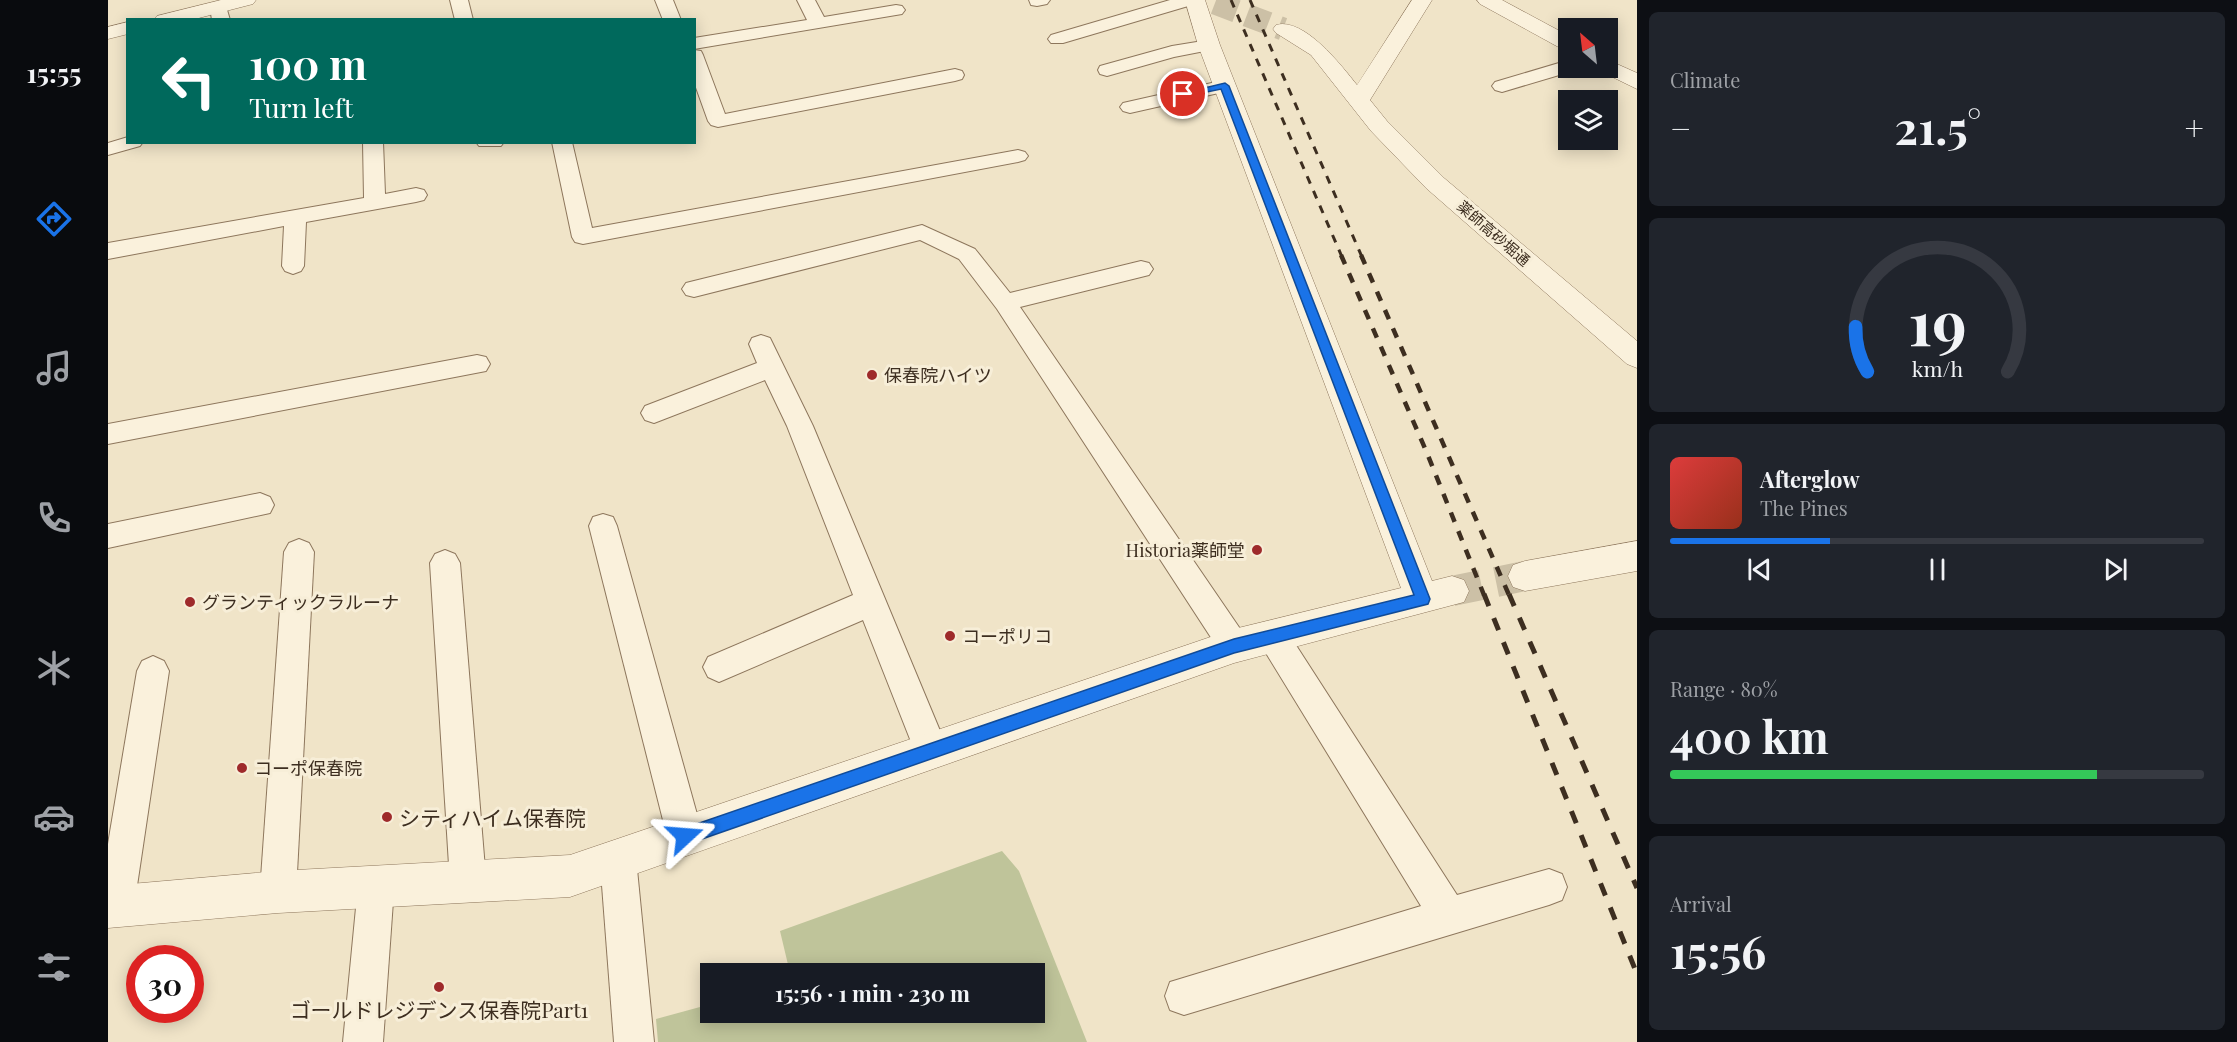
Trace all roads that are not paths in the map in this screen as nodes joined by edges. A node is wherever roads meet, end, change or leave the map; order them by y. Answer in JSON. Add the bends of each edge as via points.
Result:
{"nodes":[{"id":1,"x":246,"y":0,"type":"edge"},
{"id":2,"x":459,"y":0,"type":"edge"},
{"id":3,"x":664,"y":0,"type":"edge"},
{"id":4,"x":806,"y":0,"type":"edge"},
{"id":5,"x":1189,"y":0,"type":"edge"},
{"id":6,"x":1422,"y":0,"type":"edge"},
{"id":7,"x":1487,"y":0,"type":"edge"},
{"id":8,"x":1206,"y":1,"type":"edge"},
{"id":9,"x":896,"y":10,"type":"dead end"},
{"id":10,"x":220,"y":13,"type":"edge"},
{"id":11,"x":180,"y":18,"type":"edge"},
{"id":12,"x":464,"y":18,"type":"edge"},
{"id":13,"x":671,"y":18,"type":"edge"},
{"id":14,"x":818,"y":23,"type":"junction"},
{"id":15,"x":126,"y":28,"type":"edge"},
{"id":16,"x":1283,"y":29,"type":"tunnel mouth"},
{"id":17,"x":108,"y":33,"type":"edge"},
{"id":18,"x":1057,"y":39,"type":"dead end"},
{"id":19,"x":1558,"y":39,"type":"edge"},
{"id":20,"x":696,"y":44,"type":"edge"},
{"id":21,"x":1209,"y":45,"type":"junction"},
{"id":22,"x":696,"y":60,"type":"edge"},
{"id":23,"x":1558,"y":69,"type":"edge"},
{"id":24,"x":1107,"y":70,"type":"dead end"},
{"id":25,"x":1618,"y":72,"type":"edge"},
{"id":26,"x":956,"y":75,"type":"dead end"},
{"id":27,"x":1637,"y":82,"type":"edge"},
{"id":28,"x":1225,"y":86,"type":"junction"},
{"id":29,"x":1502,"y":86,"type":"dead end"},
{"id":30,"x":1358,"y":101,"type":"junction"},
{"id":31,"x":1130,"y":107,"type":"dead end"},
{"id":32,"x":127,"y":144,"type":"edge"},
{"id":33,"x":373,"y":144,"type":"edge"},
{"id":34,"x":562,"y":144,"type":"edge"},
{"id":35,"x":108,"y":149,"type":"edge"},
{"id":36,"x":1018,"y":156,"type":"dead end"},
{"id":37,"x":416,"y":195,"type":"dead end"},
{"id":38,"x":375,"y":203,"type":"junction"},
{"id":39,"x":296,"y":217,"type":"junction"},
{"id":40,"x":108,"y":251,"type":"edge"},
{"id":41,"x":292,"y":266,"type":"dead end"},
{"id":42,"x":1141,"y":269,"type":"dead end"},
{"id":43,"x":694,"y":289,"type":"dead end"},
{"id":44,"x":1005,"y":303,"type":"junction"},
{"id":45,"x":1637,"y":357,"type":"edge"},
{"id":46,"x":477,"y":364,"type":"dead end"},
{"id":47,"x":654,"y":413,"type":"dead end"},
{"id":48,"x":108,"y":434,"type":"edge"},
{"id":49,"x":260,"y":505,"type":"dead end"},
{"id":50,"x":603,"y":526,"type":"dead end"},
{"id":51,"x":108,"y":536,"type":"edge"},
{"id":52,"x":299,"y":552,"type":"dead end"},
{"id":53,"x":1637,"y":556,"type":"edge"},
{"id":54,"x":445,"y":563,"type":"dead end"},
{"id":55,"x":1525,"y":576,"type":"tunnel mouth"},
{"id":56,"x":871,"y":603,"type":"junction"},
{"id":57,"x":1272,"y":635,"type":"junction"},
{"id":58,"x":1234,"y":646,"type":"junction"},
{"id":59,"x":719,"y":667,"type":"dead end"},
{"id":60,"x":153,"y":671,"type":"dead end"},
{"id":61,"x":931,"y":750,"type":"junction"},
{"id":62,"x":685,"y":836,"type":"junction"},
{"id":63,"x":618,"y":859,"type":"junction"},
{"id":64,"x":468,"y":881,"type":"junction"},
{"id":65,"x":376,"y":887,"type":"junction"},
{"id":66,"x":1549,"y":887,"type":"dead end"},
{"id":67,"x":278,"y":892,"type":"junction"},
{"id":68,"x":112,"y":906,"type":"edge"},
{"id":69,"x":1449,"y":916,"type":"junction"},
{"id":70,"x":1184,"y":996,"type":"dead end"},
{"id":71,"x":363,"y":1042,"type":"edge"},
{"id":72,"x":634,"y":1042,"type":"edge"}],
"edges":[{"from":1,"to":10,"type":"street"},
{"from":2,"to":12,"type":"lane"},
{"from":3,"to":13,"type":"lane"},
{"from":4,"to":14,"type":"lane"},
{"from":5,"to":18,"type":"lane"},
{"from":6,"to":30,"type":"street"},
{"from":7,"to":19,"type":"street"},
{"from":8,"to":21,"type":"street"},
{"from":9,"to":14,"type":"lane"},
{"from":10,"to":11,"type":"street"},
{"from":14,"to":20,"type":"lane"},
{"from":15,"to":17,"type":"street"},
{"from":16,"to":30,"type":"street","name":"薬師高砂堀通","via":[[1318,51]]},
{"from":21,"to":24,"type":"lane"},
{"from":21,"to":28,"type":"street"},
{"from":22,"to":26,"type":"lane","via":[[718,121]]},
{"from":23,"to":29,"type":"lane"},
{"from":25,"to":27,"type":"street"},
{"from":28,"to":31,"type":"lane"},
{"from":28,"to":57,"type":"street","via":[[1437,595]]},
{"from":30,"to":45,"type":"street","name":"薬師高砂堀通","via":[[1435,183]]},
{"from":32,"to":35,"type":"lane"},
{"from":33,"to":38,"type":"lane"},
{"from":34,"to":36,"type":"lane","via":[[583,237]]},
{"from":37,"to":38,"type":"lane"},
{"from":38,"to":39,"type":"lane"},
{"from":39,"to":40,"type":"lane"},
{"from":39,"to":41,"type":"lane"},
{"from":42,"to":44,"type":"lane"},
{"from":43,"to":44,"type":"lane","via":[[922,232],[967,254]]},
{"from":44,"to":58,"type":"lane"},
{"from":46,"to":48,"type":"lane"},
{"from":47,"to":56,"type":"lane","via":[[767,356]]},
{"from":49,"to":51,"type":"lane"},
{"from":50,"to":62,"type":"lane"},
{"from":52,"to":67,"type":"lane"},
{"from":53,"to":55,"type":"street"},
{"from":54,"to":64,"type":"lane"},
{"from":56,"to":59,"type":"lane"},
{"from":56,"to":61,"type":"lane"},
{"from":57,"to":58,"type":"street"},
{"from":57,"to":69,"type":"lane"},
{"from":58,"to":61,"type":"street"},
{"from":60,"to":68,"type":"lane"},
{"from":61,"to":62,"type":"street"},
{"from":62,"to":63,"type":"street"},
{"from":63,"to":64,"type":"street","via":[[570,876]]},
{"from":63,"to":72,"type":"lane"},
{"from":64,"to":65,"type":"street"},
{"from":65,"to":67,"type":"street"},
{"from":65,"to":71,"type":"lane"},
{"from":66,"to":69,"type":"lane"},
{"from":67,"to":68,"type":"street"},
{"from":69,"to":70,"type":"lane"}]}
